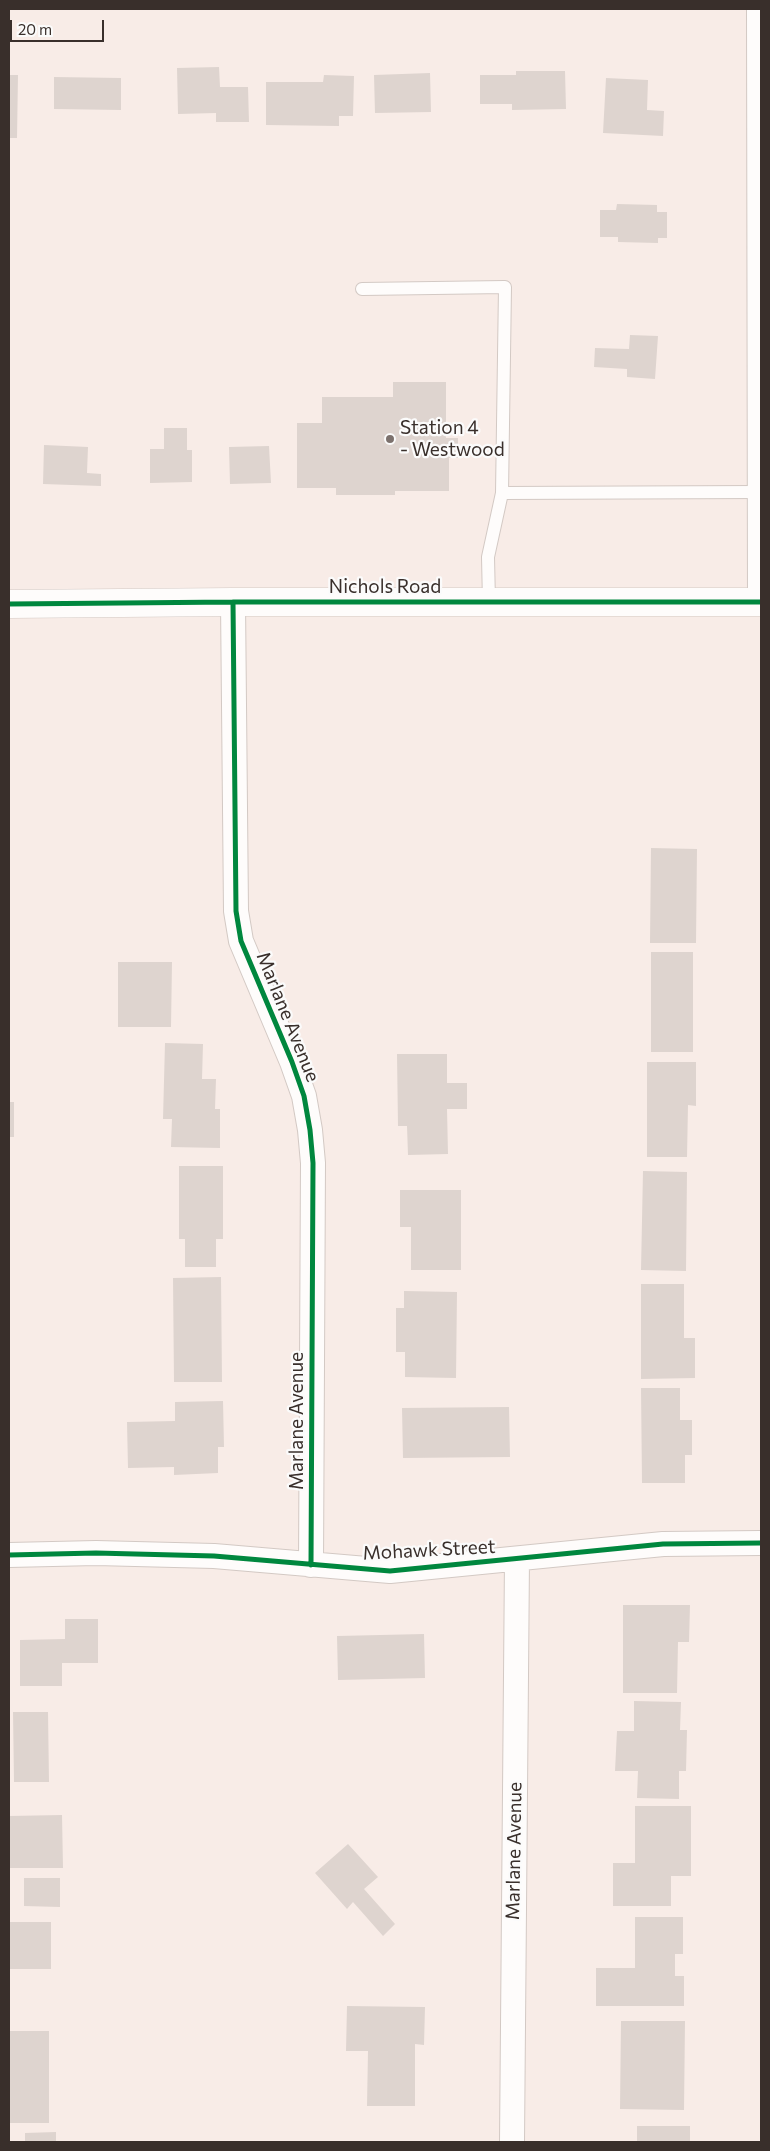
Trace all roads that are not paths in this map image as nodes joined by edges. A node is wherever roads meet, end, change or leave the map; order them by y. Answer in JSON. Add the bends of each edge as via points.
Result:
{"nodes":[{"id":1,"x":760,"y":9,"type":"edge"},
{"id":2,"x":362,"y":289,"type":"dead end"},
{"id":3,"x":760,"y":492,"type":"junction"},
{"id":4,"x":502,"y":494,"type":"junction"},
{"id":5,"x":233,"y":602,"type":"junction"},
{"id":6,"x":489,"y":602,"type":"junction"},
{"id":7,"x":761,"y":602,"type":"edge"},
{"id":8,"x":9,"y":604,"type":"edge"},
{"id":9,"x":761,"y":1543,"type":"edge"},
{"id":10,"x":9,"y":1555,"type":"edge"},
{"id":11,"x":517,"y":1559,"type":"junction"},
{"id":12,"x":311,"y":1564,"type":"junction"},
{"id":13,"x":512,"y":2142,"type":"edge"}],
"edges":[{"from":1,"to":3,"type":"street"},
{"from":2,"to":4,"type":"lane","via":[[505,287]]},
{"from":3,"to":4,"type":"lane"},
{"from":3,"to":7,"type":"street"},
{"from":4,"to":6,"type":"lane","via":[[488,557]]},
{"from":5,"to":6,"type":"street","name":"Nichols Road"},
{"from":5,"to":8,"type":"street","name":"Nichols Road"},
{"from":5,"to":12,"type":"street","name":"Marlane Avenue","via":[[236,911],[240,941],[292,1062],[304,1096],[311,1138]]},
{"from":6,"to":7,"type":"street","name":"Nichols Road"},
{"from":9,"to":11,"type":"street","name":"Mohawk Street","via":[[663,1544]]},
{"from":10,"to":12,"type":"street","name":"Mohawk Street","via":[[214,1556]]},
{"from":11,"to":12,"type":"street","name":"Mohawk Street","via":[[390,1571]]},
{"from":11,"to":13,"type":"street","name":"Marlane Avenue"}]}
